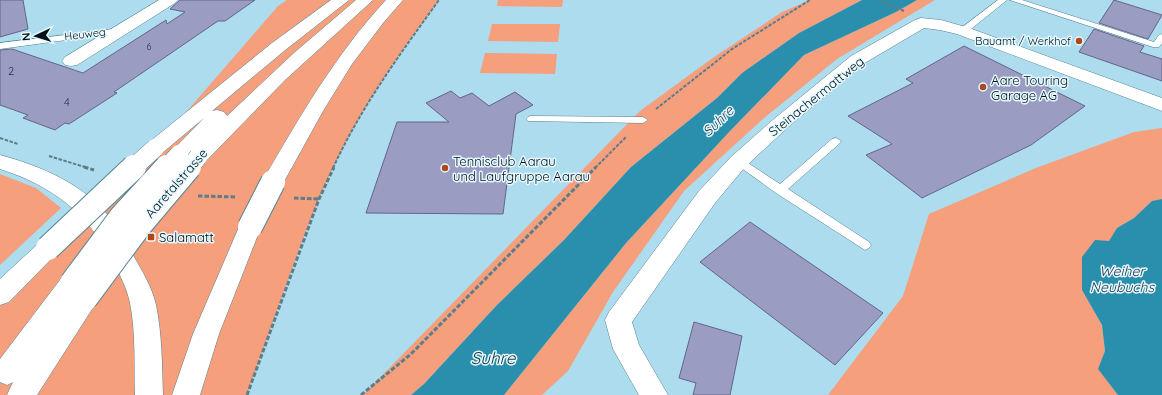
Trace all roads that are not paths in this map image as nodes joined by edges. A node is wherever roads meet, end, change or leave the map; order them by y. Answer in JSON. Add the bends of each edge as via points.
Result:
{"nodes":[{"id":1,"x":170,"y":0,"type":"edge"},
{"id":2,"x":341,"y":0,"type":"edge"},
{"id":3,"x":348,"y":0,"type":"edge"},
{"id":4,"x":365,"y":0,"type":"edge"},
{"id":5,"x":395,"y":0,"type":"edge"},
{"id":6,"x":1003,"y":0,"type":"edge"},
{"id":7,"x":1014,"y":0,"type":"edge"},
{"id":8,"x":122,"y":30,"type":"junction"},
{"id":9,"x":963,"y":32,"type":"junction"},
{"id":10,"x":1162,"y":37,"type":"edge"},
{"id":11,"x":0,"y":46,"type":"edge"},
{"id":12,"x":71,"y":61,"type":"dead end"},
{"id":13,"x":1162,"y":104,"type":"edge"},
{"id":14,"x":531,"y":119,"type":"dead end"},
{"id":15,"x":643,"y":120,"type":"road end"},
{"id":16,"x":836,"y":141,"type":"dead end"},
{"id":17,"x":188,"y":155,"type":"junction"},
{"id":18,"x":0,"y":162,"type":"edge"},
{"id":19,"x":738,"y":162,"type":"junction"},
{"id":20,"x":780,"y":190,"type":"junction"},
{"id":21,"x":865,"y":245,"type":"dead end"},
{"id":22,"x":78,"y":291,"type":"junction"},
{"id":23,"x":0,"y":295,"type":"edge"},
{"id":24,"x":4,"y":377,"type":"edge"},
{"id":25,"x":21,"y":395,"type":"edge"},
{"id":26,"x":149,"y":395,"type":"edge"},
{"id":27,"x":186,"y":395,"type":"edge"},
{"id":28,"x":654,"y":395,"type":"edge"}],
"edges":[{"from":1,"to":8,"type":"main road","name":"Heuweg"},
{"from":2,"to":23,"type":"main road","bridge":true,"via":[[278,47],[155,148]]},
{"from":3,"to":17,"type":"main road","name":"Aaretalstrasse","via":[[244,90]]},
{"from":4,"to":17,"type":"main road","name":"Aaretalstrasse"},
{"from":5,"to":27,"type":"main road","bridge":true,"via":[[372,26],[333,80],[273,182],[250,227],[206,334]]},
{"from":6,"to":9,"type":"lane"},
{"from":7,"to":10,"type":"lane","via":[[1156,45]]},
{"from":8,"to":11,"type":"lane","name":"Heuweg"},
{"from":8,"to":12,"type":"main road","name":"Heuweg"},
{"from":9,"to":13,"type":"main road","name":"Steinachermattweg"},
{"from":9,"to":19,"type":"main road","name":"Steinachermattweg","via":[[941,25],[921,23],[857,60],[781,122]]},
{"from":14,"to":15,"type":"lane"},
{"from":16,"to":20,"type":"lane"},
{"from":17,"to":22,"type":"main road","name":"Aaretalstrasse","bridge":true,"via":[[140,225]]},
{"from":18,"to":26,"type":"main road","via":[[33,174],[83,204],[102,224],[114,242],[131,272],[144,308]]},
{"from":19,"to":20,"type":"lane"},
{"from":19,"to":28,"type":"main road","name":"Steinachermattweg","via":[[707,197],[618,320],[627,349]]},
{"from":20,"to":21,"type":"lane"},
{"from":22,"to":24,"type":"main road","name":"Aaretalstrasse"},
{"from":22,"to":25,"type":"main road","name":"Aaretalstrasse"}]}
